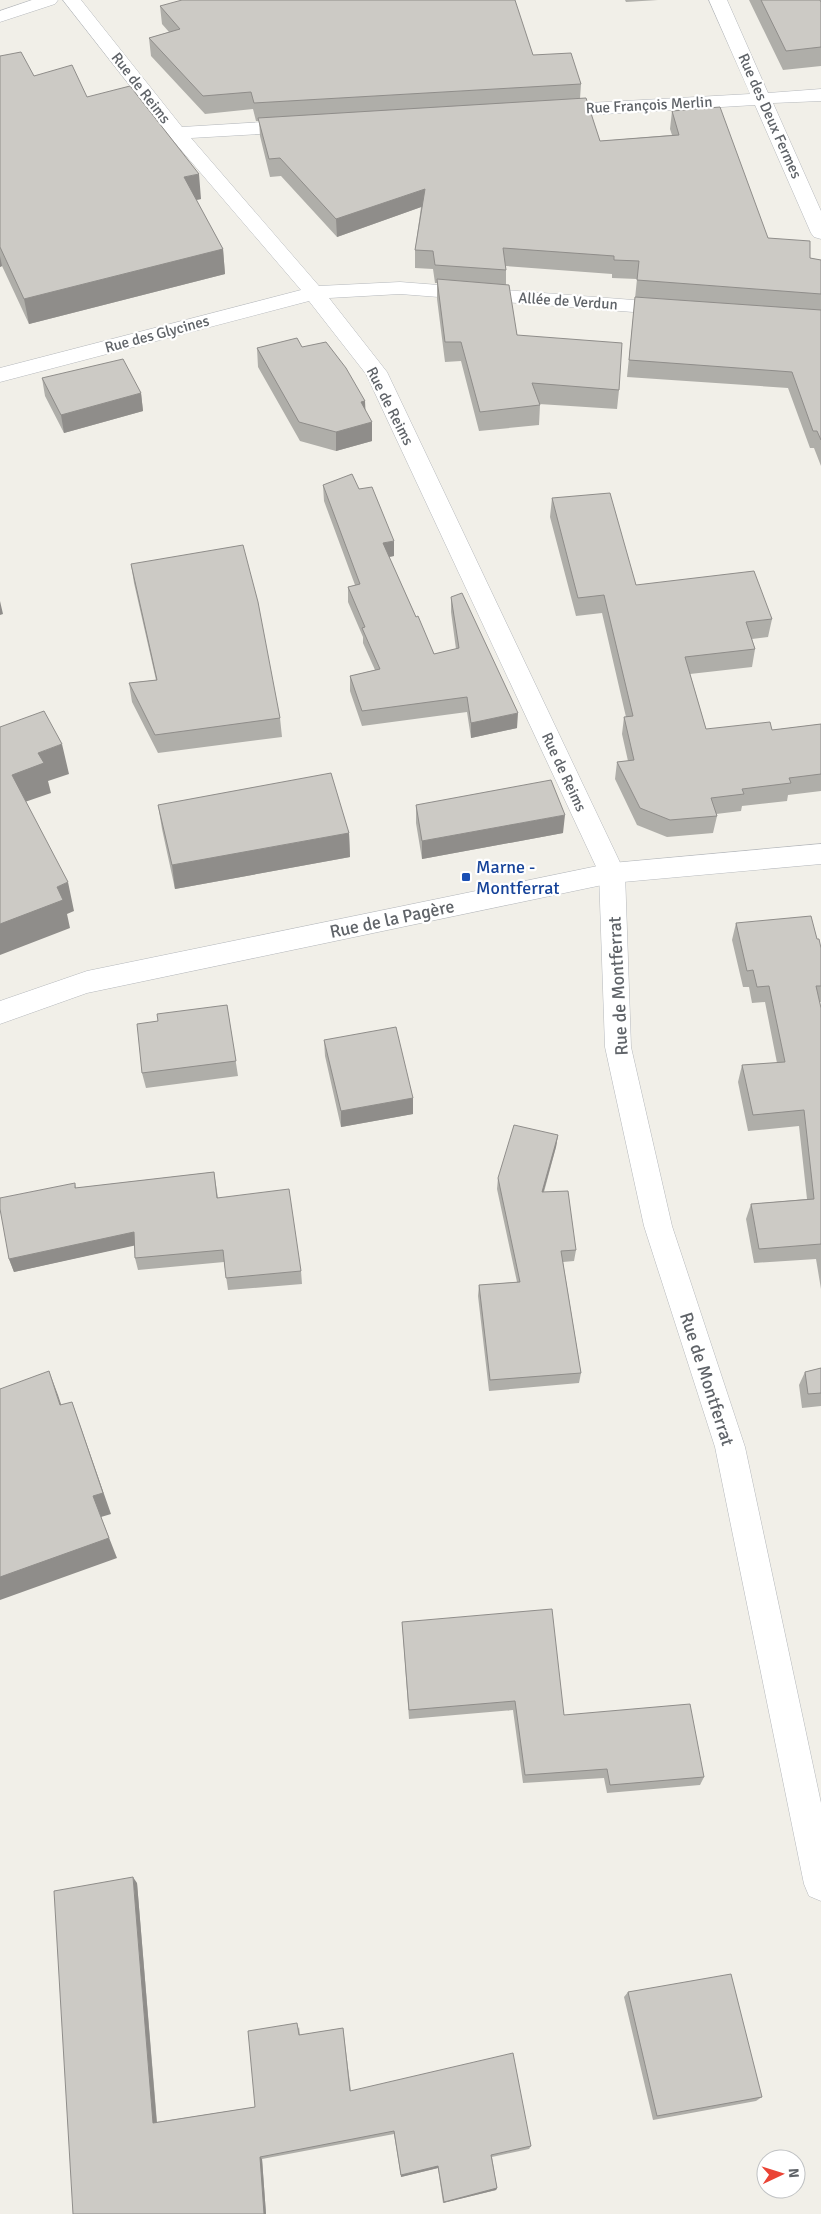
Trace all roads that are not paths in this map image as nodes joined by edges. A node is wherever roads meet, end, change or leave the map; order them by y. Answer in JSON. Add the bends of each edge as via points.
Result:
{"nodes":[{"id":1,"x":49,"y":0,"type":"edge"},
{"id":2,"x":72,"y":0,"type":"edge"},
{"id":3,"x":718,"y":0,"type":"edge"},
{"id":4,"x":0,"y":17,"type":"edge"},
{"id":5,"x":821,"y":95,"type":"edge"},
{"id":6,"x":763,"y":99,"type":"junction"},
{"id":7,"x":540,"y":112,"type":"edge"},
{"id":8,"x":314,"y":125,"type":"edge"},
{"id":9,"x":177,"y":133,"type":"junction"},
{"id":10,"x":821,"y":233,"type":"edge"},
{"id":11,"x":314,"y":293,"type":"junction"},
{"id":12,"x":694,"y":310,"type":"edge"},
{"id":13,"x":0,"y":375,"type":"edge"},
{"id":14,"x":821,"y":854,"type":"edge"},
{"id":15,"x":612,"y":873,"type":"junction"},
{"id":16,"x":0,"y":1013,"type":"edge"},
{"id":17,"x":821,"y":1884,"type":"edge"}],
"edges":[{"from":1,"to":4,"type":"street"},
{"from":2,"to":9,"type":"street","name":"Rue de Reims"},
{"from":3,"to":6,"type":"street","name":"Rue des Deux Fermes"},
{"from":5,"to":6,"type":"street","name":"Rue François Merlin"},
{"from":6,"to":7,"type":"street","name":"Rue François Merlin"},
{"from":6,"to":10,"type":"street","name":"Rue des Deux Fermes"},
{"from":8,"to":9,"type":"street"},
{"from":9,"to":11,"type":"street","name":"Rue de Reims"},
{"from":11,"to":12,"type":"street","name":"Allée de Verdun","via":[[400,288]]},
{"from":11,"to":13,"type":"street","name":"Rue des Glycines"},
{"from":11,"to":15,"type":"street","name":"Rue de Reims","via":[[376,372]]},
{"from":14,"to":15,"type":"street","name":"Rue de la Pagère"},
{"from":15,"to":16,"type":"street","name":"Rue de la Pagère","via":[[87,982]]},
{"from":15,"to":17,"type":"street","name":"Rue de Montferrat","via":[[618,1047],[658,1226],[730,1447]]}]}
